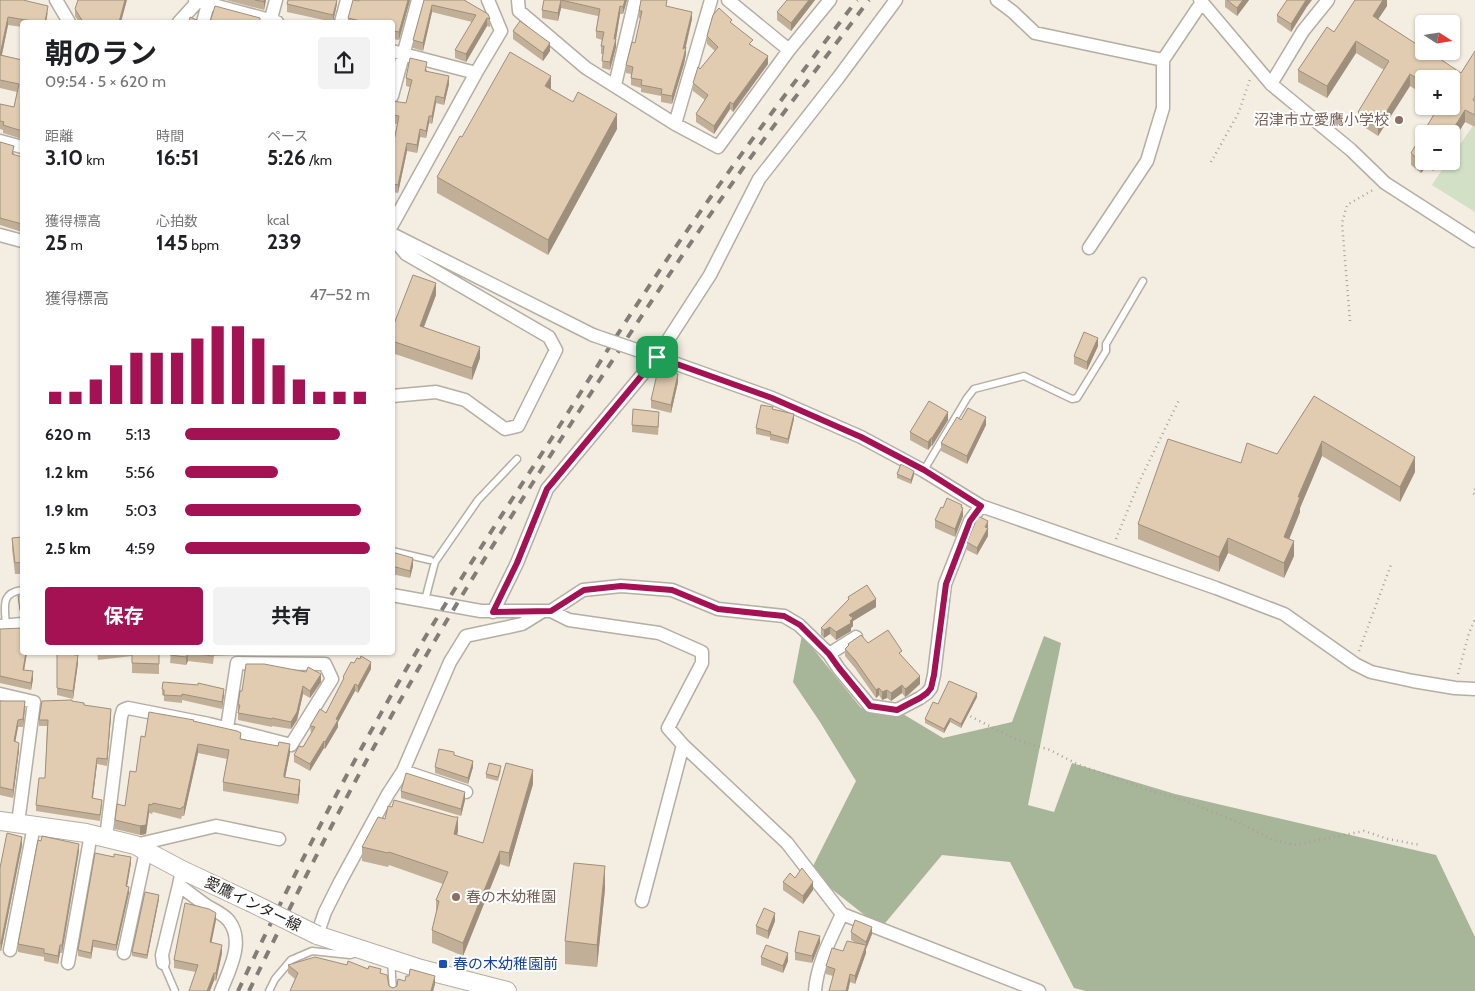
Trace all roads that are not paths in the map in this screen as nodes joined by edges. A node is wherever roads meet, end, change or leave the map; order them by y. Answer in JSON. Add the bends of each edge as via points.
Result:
{"nodes":[{"id":1,"x":56,"y":0,"type":"edge"},
{"id":2,"x":276,"y":0,"type":"edge"},
{"id":3,"x":347,"y":0,"type":"edge"},
{"id":4,"x":418,"y":0,"type":"edge"},
{"id":5,"x":488,"y":0,"type":"edge"},
{"id":6,"x":518,"y":0,"type":"edge"},
{"id":7,"x":635,"y":0,"type":"edge"},
{"id":8,"x":711,"y":0,"type":"edge"},
{"id":9,"x":728,"y":0,"type":"edge"},
{"id":10,"x":830,"y":0,"type":"edge"},
{"id":11,"x":896,"y":0,"type":"edge"},
{"id":12,"x":997,"y":0,"type":"edge"},
{"id":13,"x":1328,"y":0,"type":"edge"},
{"id":14,"x":200,"y":1,"type":"edge"},
{"id":15,"x":1201,"y":1,"type":"edge"},
{"id":16,"x":68,"y":20,"type":"edge"},
{"id":17,"x":181,"y":20,"type":"edge"},
{"id":18,"x":203,"y":20,"type":"edge"},
{"id":19,"x":266,"y":20,"type":"edge"},
{"id":20,"x":273,"y":20,"type":"edge"},
{"id":21,"x":342,"y":20,"type":"edge"},
{"id":22,"x":790,"y":50,"type":"junction"},
{"id":23,"x":398,"y":53,"type":"edge"},
{"id":24,"x":1162,"y":60,"type":"junction"},
{"id":25,"x":476,"y":73,"type":"junction"},
{"id":26,"x":395,"y":74,"type":"edge"},
{"id":27,"x":1271,"y":84,"type":"junction"},
{"id":28,"x":615,"y":85,"type":"junction"},
{"id":29,"x":676,"y":124,"type":"junction"},
{"id":30,"x":0,"y":141,"type":"edge"},
{"id":31,"x":20,"y":146,"type":"edge"},
{"id":32,"x":395,"y":220,"type":"edge"},
{"id":33,"x":0,"y":235,"type":"edge"},
{"id":34,"x":395,"y":237,"type":"edge"},
{"id":35,"x":20,"y":240,"type":"edge"},
{"id":36,"x":395,"y":240,"type":"edge"},
{"id":37,"x":1475,"y":241,"type":"edge"},
{"id":38,"x":1089,"y":248,"type":"dead end"},
{"id":39,"x":1143,"y":281,"type":"dead end"},
{"id":40,"x":657,"y":357,"type":"junction"},
{"id":41,"x":395,"y":396,"type":"edge"},
{"id":42,"x":517,"y":459,"type":"dead end"},
{"id":43,"x":924,"y":470,"type":"junction"},
{"id":44,"x":981,"y":506,"type":"junction"},
{"id":45,"x":395,"y":552,"type":"edge"},
{"id":46,"x":430,"y":560,"type":"dead end"},
{"id":47,"x":20,"y":590,"type":"edge"},
{"id":48,"x":395,"y":595,"type":"edge"},
{"id":49,"x":425,"y":600,"type":"junction"},
{"id":50,"x":547,"y":611,"type":"junction"},
{"id":51,"x":493,"y":612,"type":"junction"},
{"id":52,"x":20,"y":624,"type":"edge"},
{"id":53,"x":3,"y":626,"type":"edge"},
{"id":54,"x":856,"y":637,"type":"edge"},
{"id":55,"x":829,"y":654,"type":"junction"},
{"id":56,"x":1475,"y":689,"type":"edge"},
{"id":57,"x":0,"y":694,"type":"edge"},
{"id":58,"x":226,"y":728,"type":"junction"},
{"id":59,"x":683,"y":745,"type":"junction"},
{"id":60,"x":403,"y":771,"type":"junction"},
{"id":61,"x":466,"y":792,"type":"edge"},
{"id":62,"x":0,"y":821,"type":"edge"},
{"id":63,"x":26,"y":825,"type":"junction"},
{"id":64,"x":99,"y":836,"type":"junction"},
{"id":65,"x":278,"y":839,"type":"dead end"},
{"id":66,"x":141,"y":848,"type":"junction"},
{"id":67,"x":180,"y":877,"type":"junction"},
{"id":68,"x":642,"y":901,"type":"dead end"},
{"id":69,"x":842,"y":914,"type":"junction"},
{"id":70,"x":317,"y":935,"type":"junction"},
{"id":71,"x":10,"y":950,"type":"dead end"},
{"id":72,"x":365,"y":951,"type":"junction"},
{"id":73,"x":124,"y":953,"type":"dead end"},
{"id":74,"x":391,"y":959,"type":"junction"},
{"id":75,"x":68,"y":963,"type":"dead end"},
{"id":76,"x":163,"y":964,"type":"joint"},
{"id":77,"x":175,"y":991,"type":"edge"},
{"id":78,"x":221,"y":991,"type":"edge"},
{"id":79,"x":268,"y":991,"type":"edge"},
{"id":80,"x":393,"y":991,"type":"edge"},
{"id":81,"x":507,"y":991,"type":"edge"},
{"id":82,"x":815,"y":991,"type":"edge"},
{"id":83,"x":1039,"y":991,"type":"edge"}],
"edges":[{"from":1,"to":16,"type":"street"},
{"from":2,"to":20,"type":"street"},
{"from":3,"to":21,"type":"street"},
{"from":4,"to":23,"type":"street"},
{"from":5,"to":25,"type":"street","via":[[501,32]]},
{"from":6,"to":28,"type":"street","via":[[519,11],[586,68]]},
{"from":7,"to":28,"type":"street"},
{"from":8,"to":29,"type":"street"},
{"from":9,"to":22,"type":"street"},
{"from":10,"to":22,"type":"street"},
{"from":11,"to":40,"type":"street","via":[[759,179],[710,275]]},
{"from":12,"to":24,"type":"street","via":[[1035,33]]},
{"from":13,"to":27,"type":"street"},
{"from":14,"to":17,"type":"street"},
{"from":14,"to":18,"type":"street"},
{"from":14,"to":19,"type":"street"},
{"from":15,"to":24,"type":"street"},
{"from":15,"to":27,"type":"street"},
{"from":22,"to":29,"type":"street","via":[[718,147]]},
{"from":23,"to":25,"type":"street"},
{"from":23,"to":26,"type":"street"},
{"from":24,"to":38,"type":"street","via":[[1163,108],[1147,161]]},
{"from":25,"to":32,"type":"street"},
{"from":27,"to":37,"type":"street","via":[[1351,150],[1385,183]]},
{"from":28,"to":29,"type":"street"},
{"from":30,"to":31,"type":"street"},
{"from":33,"to":35,"type":"street"},
{"from":34,"to":40,"type":"street","bridge":true,"via":[[593,335]]},
{"from":36,"to":41,"type":"street","via":[[406,254],[549,337],[556,350],[518,426],[505,429],[465,400],[436,392]]},
{"from":39,"to":43,"type":"lane","via":[[1077,398],[1072,399],[1024,376],[974,389]]},
{"from":40,"to":43,"type":"street","via":[[772,398],[861,437]]},
{"from":40,"to":51,"type":"street","via":[[547,489]]},
{"from":42,"to":49,"type":"lane","via":[[478,500],[435,562]]},
{"from":43,"to":44,"type":"street"},
{"from":44,"to":55,"type":"street","via":[[970,521],[946,584],[934,675],[927,693],[897,710],[870,706]]},
{"from":44,"to":56,"type":"street","via":[[1284,614],[1354,664],[1371,672]]},
{"from":45,"to":46,"type":"lane"},
{"from":47,"to":53,"type":"lane","via":[[7,595]]},
{"from":48,"to":49,"type":"street"},
{"from":49,"to":51,"type":"street"},
{"from":50,"to":51,"type":"street"},
{"from":50,"to":55,"type":"street","via":[[584,590],[621,586],[672,590],[718,609],[784,616],[800,625]]},
{"from":50,"to":59,"type":"street","via":[[569,620],[659,633],[702,652],[702,663],[668,728]]},
{"from":50,"to":60,"type":"street","via":[[522,624],[466,636],[450,662]]},
{"from":52,"to":53,"type":"street"},
{"from":54,"to":55,"type":"street"},
{"from":57,"to":63,"type":"street","via":[[34,702]]},
{"from":58,"to":58,"type":"street","via":[[237,663],[325,664],[332,679],[291,745]]},
{"from":58,"to":64,"type":"street","via":[[144,710],[123,710]]},
{"from":59,"to":68,"type":"street"},
{"from":59,"to":69,"type":"street","via":[[788,843]]},
{"from":60,"to":61,"type":"street"},
{"from":60,"to":70,"type":"street","via":[[325,912]]},
{"from":62,"to":63,"type":"main road","name":"愛鷹インター線"},
{"from":63,"to":64,"type":"main road","name":"愛鷹インター線"},
{"from":63,"to":71,"type":"street"},
{"from":64,"to":66,"type":"main road","name":"愛鷹インター線"},
{"from":64,"to":75,"type":"street"},
{"from":65,"to":66,"type":"street","via":[[216,826]]},
{"from":66,"to":67,"type":"main road","name":"愛鷹インター線"},
{"from":66,"to":73,"type":"street"},
{"from":67,"to":70,"type":"main road","name":"愛鷹インター線","bridge":true,"via":[[250,902]]},
{"from":67,"to":76,"type":"street","via":[[162,956]]},
{"from":67,"to":78,"type":"street","via":[[205,904],[229,920],[235,933],[232,964]]},
{"from":69,"to":82,"type":"street","via":[[826,949]]},
{"from":69,"to":83,"type":"street"},
{"from":70,"to":72,"type":"main road","name":"愛鷹インター線"},
{"from":72,"to":74,"type":"main road","name":"愛鷹インター線"},
{"from":72,"to":79,"type":"lane","via":[[350,955],[312,951],[291,960]]},
{"from":74,"to":80,"type":"lane"},
{"from":74,"to":81,"type":"main road","name":"愛鷹インター線"},
{"from":76,"to":77,"type":"lane"}]}
